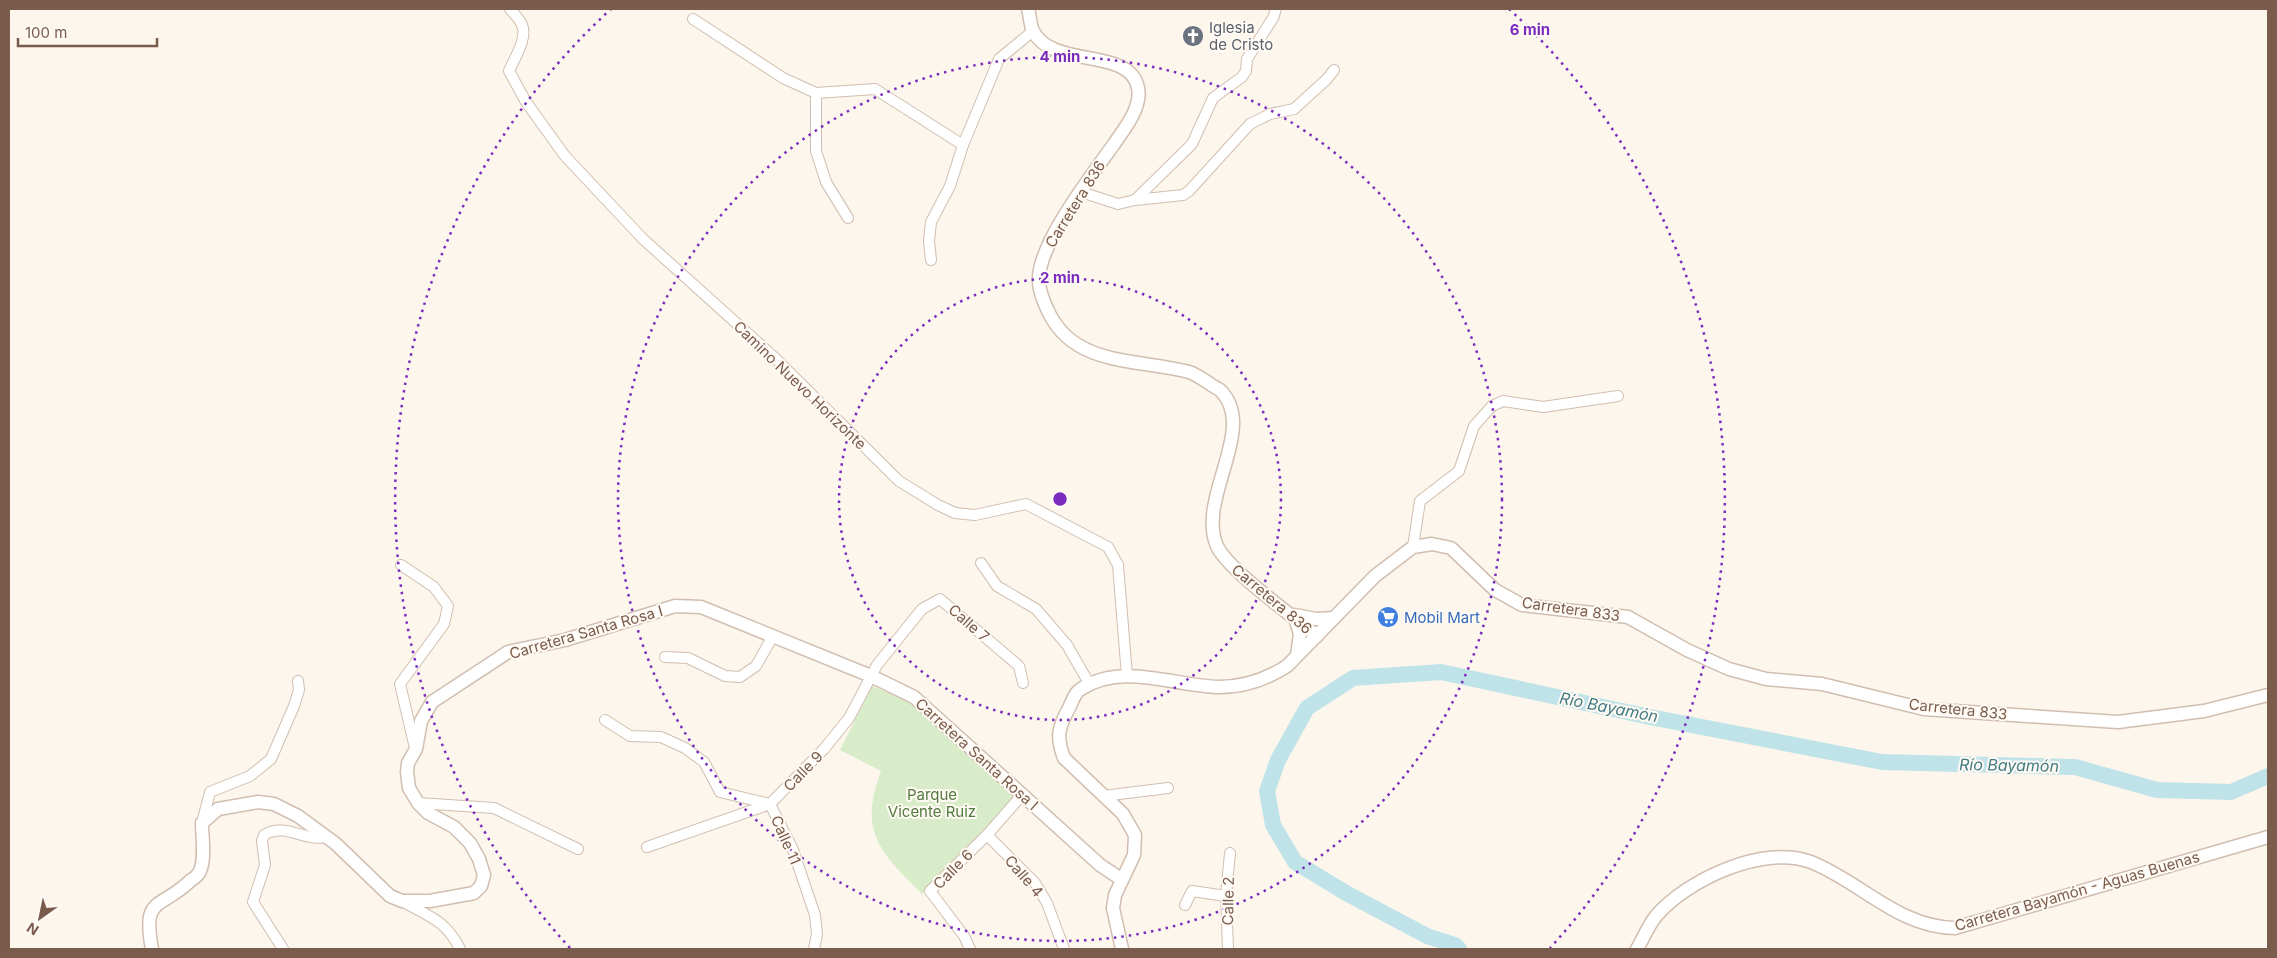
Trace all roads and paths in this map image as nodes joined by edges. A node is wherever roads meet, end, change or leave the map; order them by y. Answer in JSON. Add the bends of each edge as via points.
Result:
{"nodes":[{"id":1,"x":510,"y":9,"type":"edge"},
{"id":2,"x":1028,"y":9,"type":"edge"},
{"id":3,"x":1272,"y":12,"type":"edge"},
{"id":4,"x":694,"y":19,"type":"dead end"},
{"id":5,"x":1033,"y":31,"type":"junction"},
{"id":6,"x":1334,"y":70,"type":"dead end"},
{"id":7,"x":816,"y":92,"type":"junction"},
{"id":8,"x":963,"y":145,"type":"junction"},
{"id":9,"x":1081,"y":192,"type":"junction"},
{"id":10,"x":1135,"y":200,"type":"junction"},
{"id":11,"x":848,"y":218,"type":"dead end"},
{"id":12,"x":930,"y":260,"type":"dead end"},
{"id":13,"x":1618,"y":396,"type":"dead end"},
{"id":14,"x":1413,"y":547,"type":"junction"},
{"id":15,"x":981,"y":563,"type":"dead end"},
{"id":16,"x":401,"y":565,"type":"dead end"},
{"id":17,"x":1292,"y":616,"type":"junction"},
{"id":18,"x":1334,"y":618,"type":"junction"},
{"id":19,"x":773,"y":636,"type":"junction"},
{"id":20,"x":1317,"y":636,"type":"junction"},
{"id":21,"x":1297,"y":656,"type":"junction"},
{"id":22,"x":665,"y":657,"type":"dead end"},
{"id":23,"x":871,"y":676,"type":"junction"},
{"id":24,"x":1128,"y":676,"type":"junction"},
{"id":25,"x":298,"y":681,"type":"dead end"},
{"id":26,"x":1023,"y":683,"type":"dead end"},
{"id":27,"x":1090,"y":685,"type":"junction"},
{"id":28,"x":2268,"y":695,"type":"edge"},
{"id":29,"x":605,"y":720,"type":"dead end"},
{"id":30,"x":416,"y":749,"type":"junction"},
{"id":31,"x":1168,"y":788,"type":"dead end"},
{"id":32,"x":1023,"y":794,"type":"junction"},
{"id":33,"x":1103,"y":796,"type":"junction"},
{"id":34,"x":418,"y":803,"type":"junction"},
{"id":35,"x":770,"y":804,"type":"junction"},
{"id":36,"x":202,"y":823,"type":"junction"},
{"id":37,"x":987,"y":835,"type":"junction"},
{"id":38,"x":326,"y":837,"type":"junction"},
{"id":39,"x":2268,"y":837,"type":"edge"},
{"id":40,"x":647,"y":847,"type":"dead end"},
{"id":41,"x":578,"y":849,"type":"dead end"},
{"id":42,"x":1230,"y":854,"type":"dead end"},
{"id":43,"x":1121,"y":879,"type":"junction"},
{"id":44,"x":1226,"y":896,"type":"junction"},
{"id":45,"x":402,"y":901,"type":"junction"},
{"id":46,"x":1185,"y":905,"type":"dead end"},
{"id":47,"x":152,"y":949,"type":"edge"},
{"id":48,"x":283,"y":949,"type":"edge"},
{"id":49,"x":460,"y":949,"type":"edge"},
{"id":50,"x":814,"y":949,"type":"edge"},
{"id":51,"x":970,"y":949,"type":"edge"},
{"id":52,"x":1064,"y":949,"type":"edge"},
{"id":53,"x":1122,"y":949,"type":"edge"},
{"id":54,"x":1228,"y":949,"type":"edge"},
{"id":55,"x":1637,"y":949,"type":"edge"}],
"edges":[{"from":1,"to":24,"type":"street","name":"Camino Nuevo Horizonte","via":[[524,30],[509,71],[526,102],[565,156],[643,239],[775,358],[899,481],[955,513],[975,515],[1026,504],[1108,547],[1118,565]]},
{"from":2,"to":5,"type":"street"},
{"from":3,"to":10,"type":"street","via":[[1242,78],[1213,98],[1192,144]]},
{"from":4,"to":7,"type":"street","via":[[783,78]]},
{"from":5,"to":8,"type":"street","via":[[999,59]]},
{"from":5,"to":9,"type":"street","name":"Carretera 836","via":[[1046,44],[1064,54],[1118,64],[1127,70],[1138,89],[1130,121]]},
{"from":6,"to":10,"type":"street","via":[[1294,109],[1270,114],[1250,124],[1183,195]]},
{"from":7,"to":8,"type":"street","via":[[876,89]]},
{"from":7,"to":11,"type":"street","via":[[816,151],[826,182]]},
{"from":8,"to":12,"type":"street","via":[[950,186],[931,222]]},
{"from":9,"to":10,"type":"street","via":[[1118,204]]},
{"from":9,"to":17,"type":"street","name":"Carretera 836","via":[[1040,264],[1039,282],[1049,312],[1071,341],[1094,354],[1192,373],[1221,391],[1232,410],[1234,430],[1214,502],[1212,524],[1217,545],[1232,566]]},
{"from":13,"to":14,"type":"street","via":[[1542,407],[1503,401],[1492,406],[1474,426],[1459,471],[1420,501]]},
{"from":14,"to":18,"type":"street","via":[[1375,576]]},
{"from":14,"to":28,"type":"street","name":"Carretera 833","via":[[1432,544],[1451,548],[1495,590],[1522,604],[1628,617],[1729,669],[1766,679],[1822,684],[1924,709],[2118,722],[2204,711]]},
{"from":15,"to":27,"type":"street","via":[[997,586],[1036,609],[1067,645]]},
{"from":16,"to":30,"type":"street","via":[[434,587],[448,606],[444,624],[400,684]]},
{"from":17,"to":18,"type":"street"},
{"from":17,"to":20,"type":"street","name":"Carretera 836"},
{"from":17,"to":21,"type":"street","via":[[1300,634]]},
{"from":18,"to":20,"type":"street"},
{"from":19,"to":22,"type":"street","via":[[756,666],[740,677],[725,676],[688,658]]},
{"from":19,"to":23,"type":"street","name":"Carretera Santa Rosa I"},
{"from":19,"to":30,"type":"street","name":"Carretera Santa Rosa I","via":[[701,607],[675,606],[565,640],[508,652],[432,702],[421,721]]},
{"from":20,"to":21,"type":"street"},
{"from":21,"to":24,"type":"street","via":[[1271,676],[1220,687]]},
{"from":23,"to":26,"type":"street","name":"Calle 7","via":[[922,609],[940,599],[1020,666]]},
{"from":23,"to":32,"type":"street","name":"Carretera Santa Rosa I","via":[[926,706]]},
{"from":23,"to":35,"type":"street","name":"Calle 9","via":[[849,718]]},
{"from":24,"to":27,"type":"street","via":[[1103,679]]},
{"from":25,"to":36,"type":"street","via":[[294,706],[271,759],[250,776],[210,792]]},
{"from":27,"to":33,"type":"street","via":[[1079,690],[1060,725],[1060,746],[1064,758]]},
{"from":29,"to":35,"type":"street","name":"Calle 11","via":[[630,736],[661,737],[685,748],[704,762],[720,792]]},
{"from":30,"to":34,"type":"street","name":"Carretera Santa Rosa I","via":[[407,772],[410,788]]},
{"from":31,"to":33,"type":"street"},
{"from":32,"to":37,"type":"street","name":"Calle 6"},
{"from":32,"to":43,"type":"street","name":"Carretera Santa Rosa I","via":[[1100,865]]},
{"from":33,"to":43,"type":"street","via":[[1123,814],[1135,835],[1134,855]]},
{"from":34,"to":41,"type":"street","via":[[494,808]]},
{"from":34,"to":45,"type":"street","name":"Carretera Santa Rosa I","via":[[428,813],[454,827],[470,843],[484,875],[481,886],[474,893],[444,900]]},
{"from":35,"to":40,"type":"street","name":"Calle 9"},
{"from":35,"to":50,"type":"street","name":"Calle 11","via":[[793,850],[815,915],[817,934]]},
{"from":36,"to":38,"type":"street","via":[[218,809],[258,802],[274,804],[298,816]]},
{"from":36,"to":47,"type":"street","via":[[199,873],[156,905],[150,915]]},
{"from":37,"to":51,"type":"street","name":"Calle 6","via":[[930,892],[964,936]]},
{"from":37,"to":52,"type":"street","name":"Calle 4","via":[[1035,883],[1047,903]]},
{"from":38,"to":45,"type":"street","via":[[390,896]]},
{"from":38,"to":48,"type":"street","via":[[315,838],[279,830],[264,835],[265,865],[253,902]]},
{"from":39,"to":55,"type":"street","name":"Carretera Bayamón - Aguas Buenas","via":[[1955,928],[1917,921],[1810,862],[1793,858],[1736,864],[1691,886],[1673,900],[1656,917]]},
{"from":42,"to":44,"type":"street","name":"Calle 2"},
{"from":43,"to":53,"type":"street","via":[[1112,908]]},
{"from":44,"to":46,"type":"street","via":[[1192,892]]},
{"from":44,"to":54,"type":"street","name":"Calle 2"},
{"from":45,"to":49,"type":"street","via":[[443,924]]}]}
